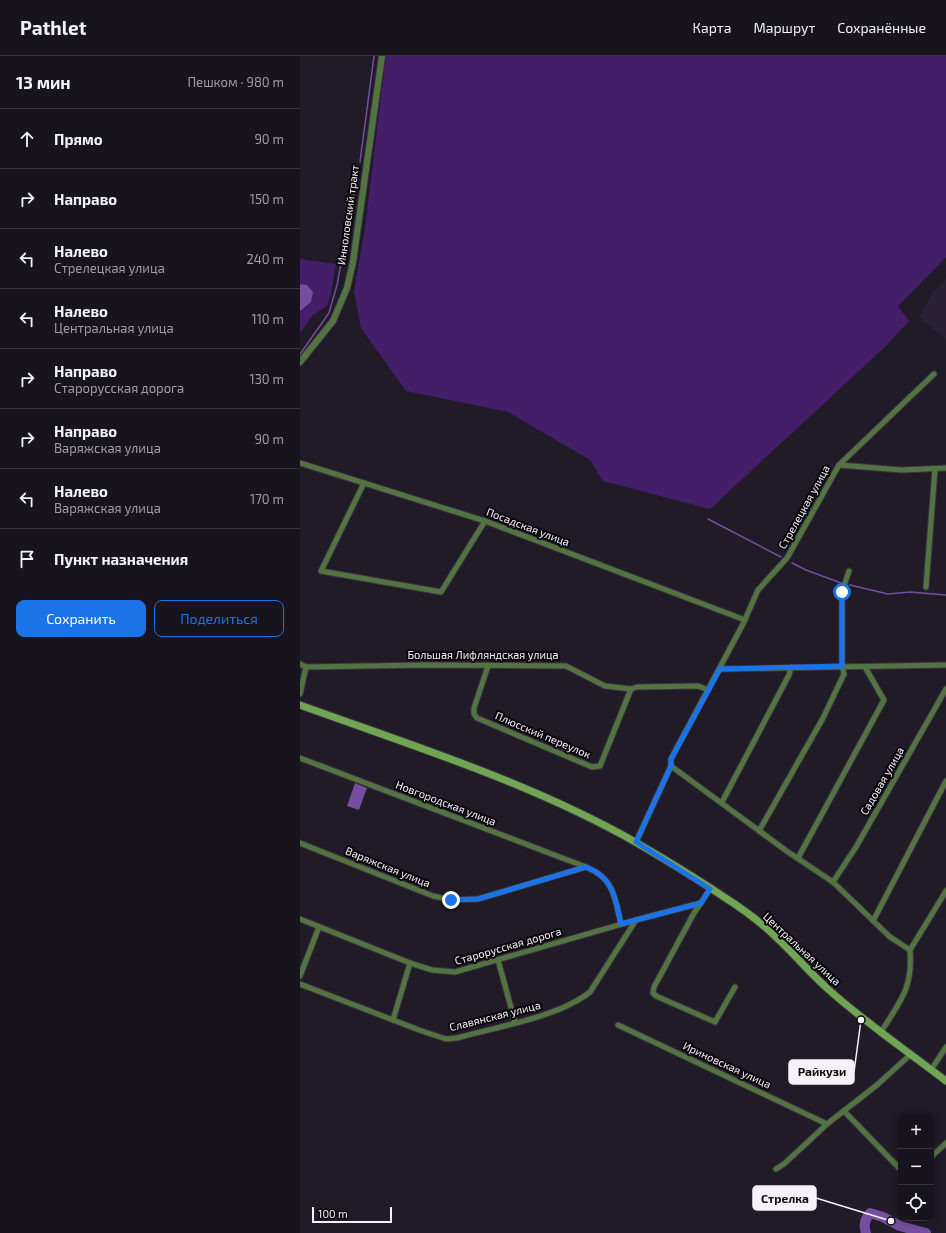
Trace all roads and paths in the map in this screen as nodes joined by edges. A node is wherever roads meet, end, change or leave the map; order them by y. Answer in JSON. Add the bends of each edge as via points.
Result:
{"nodes":[{"id":1,"x":382,"y":56,"type":"edge"},
{"id":2,"x":300,"y":362,"type":"edge"},
{"id":3,"x":934,"y":374,"type":"dead end"},
{"id":4,"x":300,"y":463,"type":"edge"},
{"id":5,"x":838,"y":465,"type":"junction"},
{"id":6,"x":946,"y":468,"type":"edge"},
{"id":7,"x":935,"y":469,"type":"junction"},
{"id":8,"x":364,"y":483,"type":"junction"},
{"id":9,"x":485,"y":521,"type":"junction"},
{"id":10,"x":849,"y":571,"type":"dead end"},
{"id":11,"x":926,"y":586,"type":"dead end"},
{"id":12,"x":745,"y":620,"type":"junction"},
{"id":13,"x":300,"y":664,"type":"edge"},
{"id":14,"x":946,"y":665,"type":"edge"},
{"id":15,"x":488,"y":666,"type":"junction"},
{"id":16,"x":842,"y":666,"type":"junction"},
{"id":17,"x":306,"y":667,"type":"junction"},
{"id":18,"x":791,"y":667,"type":"junction"},
{"id":19,"x":865,"y":667,"type":"junction"},
{"id":20,"x":720,"y":669,"type":"junction"},
{"id":21,"x":631,"y":689,"type":"junction"},
{"id":22,"x":946,"y":689,"type":"edge"},
{"id":23,"x":708,"y":690,"type":"junction"},
{"id":24,"x":300,"y":694,"type":"edge"},
{"id":25,"x":300,"y":705,"type":"edge"},
{"id":26,"x":300,"y":758,"type":"edge"},
{"id":27,"x":671,"y":766,"type":"junction"},
{"id":28,"x":946,"y":781,"type":"edge"},
{"id":29,"x":722,"y":802,"type":"junction"},
{"id":30,"x":759,"y":831,"type":"junction"},
{"id":31,"x":636,"y":842,"type":"junction"},
{"id":32,"x":300,"y":843,"type":"edge"},
{"id":33,"x":798,"y":858,"type":"junction"},
{"id":34,"x":586,"y":867,"type":"junction"},
{"id":35,"x":833,"y":882,"type":"junction"},
{"id":36,"x":710,"y":889,"type":"junction"},
{"id":37,"x":946,"y":891,"type":"edge"},
{"id":38,"x":701,"y":903,"type":"junction"},
{"id":39,"x":300,"y":919,"type":"edge"},
{"id":40,"x":636,"y":920,"type":"junction"},
{"id":41,"x":873,"y":920,"type":"junction"},
{"id":42,"x":621,"y":924,"type":"junction"},
{"id":43,"x":319,"y":927,"type":"junction"},
{"id":44,"x":910,"y":950,"type":"junction"},
{"id":45,"x":498,"y":960,"type":"junction"},
{"id":46,"x":410,"y":963,"type":"junction"},
{"id":47,"x":300,"y":976,"type":"edge"},
{"id":48,"x":300,"y":984,"type":"edge"},
{"id":49,"x":735,"y":987,"type":"dead end"},
{"id":50,"x":393,"y":1020,"type":"junction"},
{"id":51,"x":515,"y":1022,"type":"junction"},
{"id":52,"x":618,"y":1024,"type":"dead end"},
{"id":53,"x":881,"y":1032,"type":"junction"},
{"id":54,"x":946,"y":1047,"type":"edge"},
{"id":55,"x":911,"y":1054,"type":"junction"},
{"id":56,"x":931,"y":1070,"type":"junction"},
{"id":57,"x":946,"y":1080,"type":"edge"},
{"id":58,"x":844,"y":1111,"type":"junction"},
{"id":59,"x":827,"y":1124,"type":"junction"},
{"id":60,"x":946,"y":1143,"type":"edge"},
{"id":61,"x":934,"y":1154,"type":"edge"},
{"id":62,"x":898,"y":1167,"type":"edge"},
{"id":63,"x":776,"y":1169,"type":"dead end"}],
"edges":[{"from":1,"to":2,"type":"street","name":"Инноловский тракт","via":[[353,262],[347,288],[333,321]]},
{"from":3,"to":5,"type":"street","name":"Стрелецкая улица"},
{"from":4,"to":8,"type":"street","name":"Посадская улица"},
{"from":5,"to":7,"type":"street","via":[[902,470]]},
{"from":5,"to":12,"type":"street","name":"Стрелецкая улица","via":[[787,558],[758,590]]},
{"from":6,"to":7,"type":"street"},
{"from":7,"to":11,"type":"street"},
{"from":8,"to":9,"type":"street","name":"Посадская улица"},
{"from":8,"to":9,"type":"street","via":[[321,571],[441,592]]},
{"from":9,"to":12,"type":"street","name":"Посадская улица"},
{"from":10,"to":16,"type":"street","via":[[842,592]]},
{"from":12,"to":20,"type":"street","name":"Стрелецкая улица"},
{"from":13,"to":17,"type":"street","name":"Большая Лифляндская улица"},
{"from":14,"to":19,"type":"street"},
{"from":15,"to":17,"type":"street","name":"Большая Лифляндская улица"},
{"from":15,"to":21,"type":"street","name":"Большая Лифляндская улица","via":[[566,666],[604,686]]},
{"from":15,"to":21,"type":"street","name":"Плюсский переулок","via":[[474,708],[477,718],[592,767],[600,766]]},
{"from":16,"to":18,"type":"street"},
{"from":16,"to":19,"type":"street"},
{"from":16,"to":30,"type":"street","via":[[844,674],[823,718]]},
{"from":17,"to":24,"type":"street"},
{"from":18,"to":20,"type":"street"},
{"from":18,"to":29,"type":"street"},
{"from":19,"to":33,"type":"street","via":[[884,700]]},
{"from":20,"to":23,"type":"street","name":"Стрелецкая улица"},
{"from":21,"to":23,"type":"street","name":"Большая Лифляндская улица","via":[[698,686]]},
{"from":22,"to":35,"type":"street","name":"Садовая улица","via":[[856,847]]},
{"from":23,"to":27,"type":"street","name":"Стрелецкая улица","via":[[671,759]]},
{"from":25,"to":31,"type":"main road","name":"Центральная улица","via":[[509,782]]},
{"from":26,"to":34,"type":"street","name":"Новгородская улица"},
{"from":27,"to":29,"type":"street"},
{"from":27,"to":31,"type":"street","name":"Стрелецкая улица"},
{"from":28,"to":41,"type":"street"},
{"from":29,"to":30,"type":"street"},
{"from":30,"to":33,"type":"street"},
{"from":31,"to":36,"type":"main road","name":"Центральная улица"},
{"from":32,"to":34,"type":"street","name":"Варяжская улица","via":[[433,896],[451,900],[478,899]]},
{"from":33,"to":35,"type":"street"},
{"from":34,"to":42,"type":"street","via":[[602,876],[609,884]]},
{"from":35,"to":41,"type":"street"},
{"from":36,"to":38,"type":"street"},
{"from":36,"to":53,"type":"main road","name":"Центральная улица","via":[[777,938],[827,988]]},
{"from":37,"to":44,"type":"street"},
{"from":38,"to":40,"type":"street","name":"Старорусская дорога"},
{"from":38,"to":49,"type":"street","via":[[653,993],[715,1022]]},
{"from":39,"to":43,"type":"street","name":"Старорусская дорога"},
{"from":40,"to":42,"type":"street","name":"Старорусская дорога"},
{"from":40,"to":51,"type":"street","name":"Славянская улица","via":[[590,992],[579,1001],[560,1010]]},
{"from":41,"to":44,"type":"street"},
{"from":42,"to":45,"type":"street","name":"Старорусская дорога"},
{"from":43,"to":46,"type":"street","name":"Старорусская дорога"},
{"from":43,"to":47,"type":"street"},
{"from":44,"to":53,"type":"street","via":[[910,978],[906,990]]},
{"from":45,"to":46,"type":"street","name":"Старорусская дорога","via":[[455,972],[432,970]]},
{"from":45,"to":51,"type":"street"},
{"from":46,"to":50,"type":"street"},
{"from":48,"to":50,"type":"street","name":"Славянская улица"},
{"from":50,"to":51,"type":"street","name":"Славянская улица","via":[[446,1039]]},
{"from":52,"to":59,"type":"street","name":"Ириновская улица"},
{"from":53,"to":55,"type":"main road","name":"Центральная улица"},
{"from":54,"to":56,"type":"street"},
{"from":55,"to":56,"type":"main road","name":"Центральная улица"},
{"from":55,"to":58,"type":"street"},
{"from":56,"to":57,"type":"main road","name":"Центральная улица"},
{"from":58,"to":59,"type":"street"},
{"from":58,"to":62,"type":"street"},
{"from":59,"to":63,"type":"street"},
{"from":60,"to":61,"type":"street"}]}
